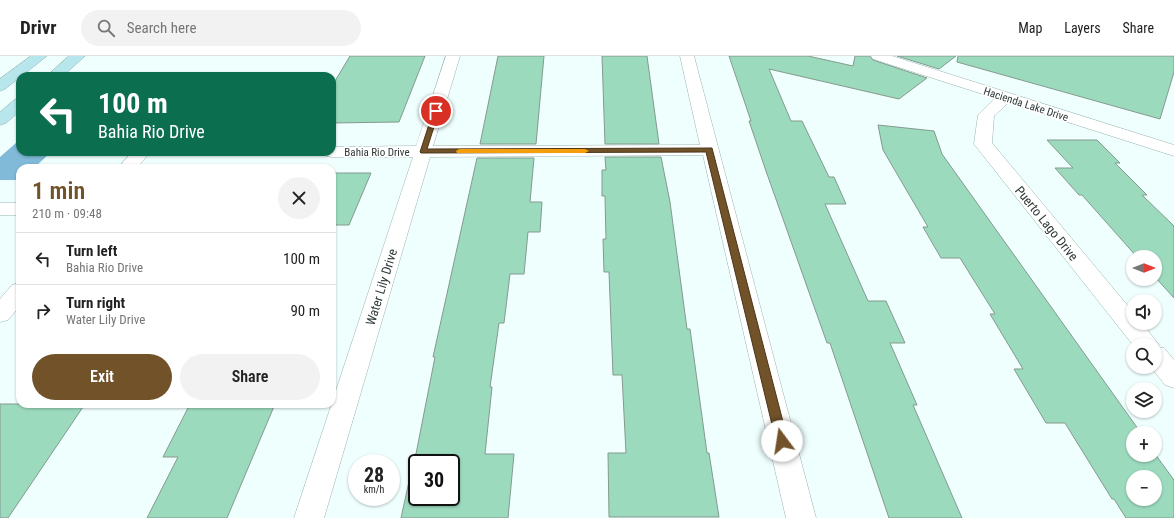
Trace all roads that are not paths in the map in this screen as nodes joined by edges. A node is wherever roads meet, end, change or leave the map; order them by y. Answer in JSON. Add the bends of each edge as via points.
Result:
{"nodes":[{"id":1,"x":40,"y":56,"type":"edge"},
{"id":2,"x":78,"y":56,"type":"edge"},
{"id":3,"x":453,"y":56,"type":"edge"},
{"id":4,"x":687,"y":56,"type":"edge"},
{"id":5,"x":878,"y":56,"type":"edge"},
{"id":6,"x":19,"y":72,"type":"edge"},
{"id":7,"x":59,"y":72,"type":"edge"},
{"id":8,"x":16,"y":74,"type":"edge"},
{"id":9,"x":0,"y":86,"type":"edge"},
{"id":10,"x":1005,"y":97,"type":"junction"},
{"id":11,"x":16,"y":106,"type":"edge"},
{"id":12,"x":0,"y":120,"type":"edge"},
{"id":13,"x":709,"y":150,"type":"junction"},
{"id":14,"x":1174,"y":151,"type":"edge"},
{"id":15,"x":336,"y":152,"type":"edge"},
{"id":16,"x":423,"y":152,"type":"junction"},
{"id":17,"x":138,"y":156,"type":"edge"},
{"id":18,"x":130,"y":164,"type":"edge"},
{"id":19,"x":0,"y":209,"type":"edge"},
{"id":20,"x":16,"y":209,"type":"edge"},
{"id":21,"x":16,"y":296,"type":"edge"},
{"id":22,"x":0,"y":314,"type":"edge"},
{"id":23,"x":1141,"y":338,"type":"edge"},
{"id":24,"x":1162,"y":363,"type":"edge"},
{"id":25,"x":1174,"y":378,"type":"edge"},
{"id":26,"x":309,"y":518,"type":"edge"},
{"id":27,"x":801,"y":518,"type":"edge"}],
"edges":[{"from":1,"to":6,"type":"street"},
{"from":2,"to":7,"type":"street"},
{"from":3,"to":16,"type":"street","name":"Water Lily Drive"},
{"from":4,"to":13,"type":"street"},
{"from":5,"to":10,"type":"street","name":"Hacienda Lake Drive"},
{"from":8,"to":9,"type":"street"},
{"from":10,"to":14,"type":"street","name":"Hacienda Lake Drive"},
{"from":10,"to":23,"type":"street","name":"Puerto Lago Drive","via":[[986,115],[983,144]]},
{"from":11,"to":12,"type":"street"},
{"from":13,"to":16,"type":"street","name":"Bahia Rio Drive"},
{"from":13,"to":27,"type":"street"},
{"from":15,"to":16,"type":"street","name":"Bahia Rio Drive"},
{"from":16,"to":26,"type":"street","name":"Water Lily Drive"},
{"from":17,"to":18,"type":"street"},
{"from":19,"to":20,"type":"street"},
{"from":21,"to":22,"type":"street"},
{"from":24,"to":25,"type":"street"}]}
